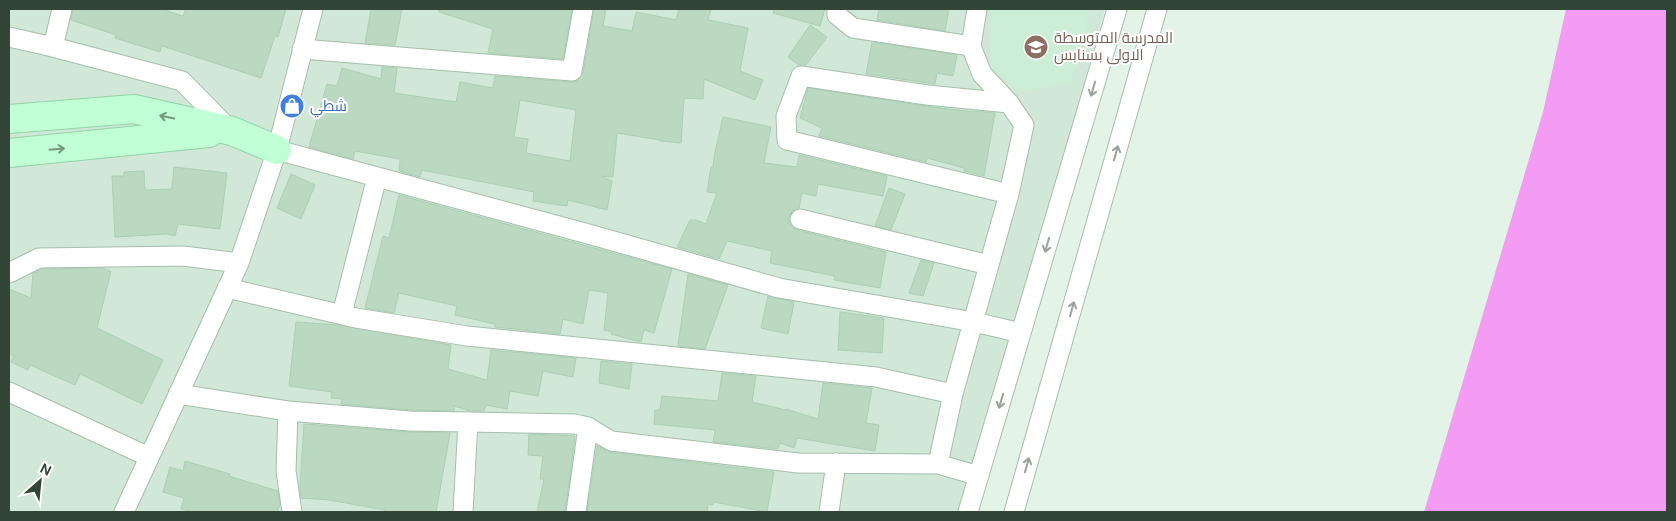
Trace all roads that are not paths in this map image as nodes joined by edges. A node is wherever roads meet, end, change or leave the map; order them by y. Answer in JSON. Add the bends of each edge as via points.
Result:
{"nodes":[{"id":1,"x":62,"y":9,"type":"edge"},
{"id":2,"x":313,"y":9,"type":"edge"},
{"id":3,"x":583,"y":9,"type":"edge"},
{"id":4,"x":837,"y":9,"type":"edge"},
{"id":5,"x":977,"y":9,"type":"edge"},
{"id":6,"x":1116,"y":9,"type":"edge"},
{"id":7,"x":1157,"y":9,"type":"edge"},
{"id":8,"x":9,"y":37,"type":"edge"},
{"id":9,"x":971,"y":46,"type":"junction"},
{"id":10,"x":53,"y":47,"type":"junction"},
{"id":11,"x":302,"y":49,"type":"junction"},
{"id":12,"x":1009,"y":103,"type":"junction"},
{"id":13,"x":9,"y":119,"type":"edge"},
{"id":14,"x":232,"y":131,"type":"junction"},
{"id":15,"x":277,"y":150,"type":"junction"},
{"id":16,"x":9,"y":153,"type":"edge"},
{"id":17,"x":377,"y":177,"type":"junction"},
{"id":18,"x":1009,"y":194,"type":"junction"},
{"id":19,"x":800,"y":219,"type":"dead end"},
{"id":20,"x":239,"y":263,"type":"junction"},
{"id":21,"x":988,"y":264,"type":"junction"},
{"id":22,"x":9,"y":273,"type":"edge"},
{"id":23,"x":227,"y":288,"type":"junction"},
{"id":24,"x":342,"y":314,"type":"junction"},
{"id":25,"x":974,"y":322,"type":"junction"},
{"id":26,"x":1021,"y":333,"type":"junction"},
{"id":27,"x":9,"y":392,"type":"edge"},
{"id":28,"x":178,"y":394,"type":"junction"},
{"id":29,"x":953,"y":394,"type":"junction"},
{"id":30,"x":288,"y":411,"type":"junction"},
{"id":31,"x":468,"y":422,"type":"junction"},
{"id":32,"x":588,"y":427,"type":"junction"},
{"id":33,"x":149,"y":458,"type":"junction"},
{"id":34,"x":836,"y":463,"type":"junction"},
{"id":35,"x":938,"y":464,"type":"junction"},
{"id":36,"x":979,"y":476,"type":"junction"},
{"id":37,"x":124,"y":512,"type":"edge"},
{"id":38,"x":292,"y":512,"type":"edge"},
{"id":39,"x":463,"y":512,"type":"edge"},
{"id":40,"x":576,"y":512,"type":"edge"},
{"id":41,"x":829,"y":512,"type":"edge"},
{"id":42,"x":968,"y":512,"type":"edge"},
{"id":43,"x":1014,"y":512,"type":"edge"}],
"edges":[{"from":1,"to":10,"type":"street"},
{"from":2,"to":11,"type":"street"},
{"from":3,"to":11,"type":"street","via":[[572,72]]},
{"from":4,"to":9,"type":"street","via":[[836,15],[853,28]]},
{"from":5,"to":9,"type":"street"},
{"from":6,"to":26,"type":"street","one_way":true},
{"from":43,"to":7,"type":"street","one_way":true},
{"from":8,"to":10,"type":"street"},
{"from":9,"to":12,"type":"street","via":[[982,74]]},
{"from":10,"to":14,"type":"street","via":[[182,81]]},
{"from":11,"to":15,"type":"street"},
{"from":12,"to":18,"type":"street","via":[[1024,125]]},
{"from":12,"to":18,"type":"street","via":[[927,95],[801,76],[786,116],[787,140]]},
{"from":14,"to":13,"type":"street","one_way":true,"via":[[134,109]]},
{"from":14,"to":15,"type":"street"},
{"from":16,"to":14,"type":"street","one_way":true},
{"from":15,"to":17,"type":"street"},
{"from":15,"to":20,"type":"street"},
{"from":17,"to":24,"type":"street"},
{"from":17,"to":25,"type":"street","via":[[779,288]]},
{"from":18,"to":21,"type":"street"},
{"from":19,"to":21,"type":"street"},
{"from":20,"to":22,"type":"street","via":[[183,256],[39,258]]},
{"from":20,"to":23,"type":"street"},
{"from":21,"to":25,"type":"street"},
{"from":23,"to":24,"type":"street"},
{"from":23,"to":28,"type":"street"},
{"from":24,"to":29,"type":"street","via":[[467,336],[876,376]]},
{"from":25,"to":26,"type":"street"},
{"from":25,"to":29,"type":"street"},
{"from":26,"to":36,"type":"street","one_way":true},
{"from":27,"to":33,"type":"street"},
{"from":28,"to":30,"type":"street"},
{"from":28,"to":33,"type":"street"},
{"from":29,"to":35,"type":"street"},
{"from":30,"to":31,"type":"street","via":[[410,421]]},
{"from":30,"to":38,"type":"street","via":[[286,471]]},
{"from":31,"to":32,"type":"street"},
{"from":31,"to":39,"type":"street"},
{"from":32,"to":34,"type":"street","via":[[611,441],[798,463]]},
{"from":32,"to":40,"type":"street"},
{"from":33,"to":37,"type":"street"},
{"from":34,"to":35,"type":"street"},
{"from":34,"to":41,"type":"street"},
{"from":35,"to":36,"type":"street"},
{"from":36,"to":42,"type":"street"}]}
